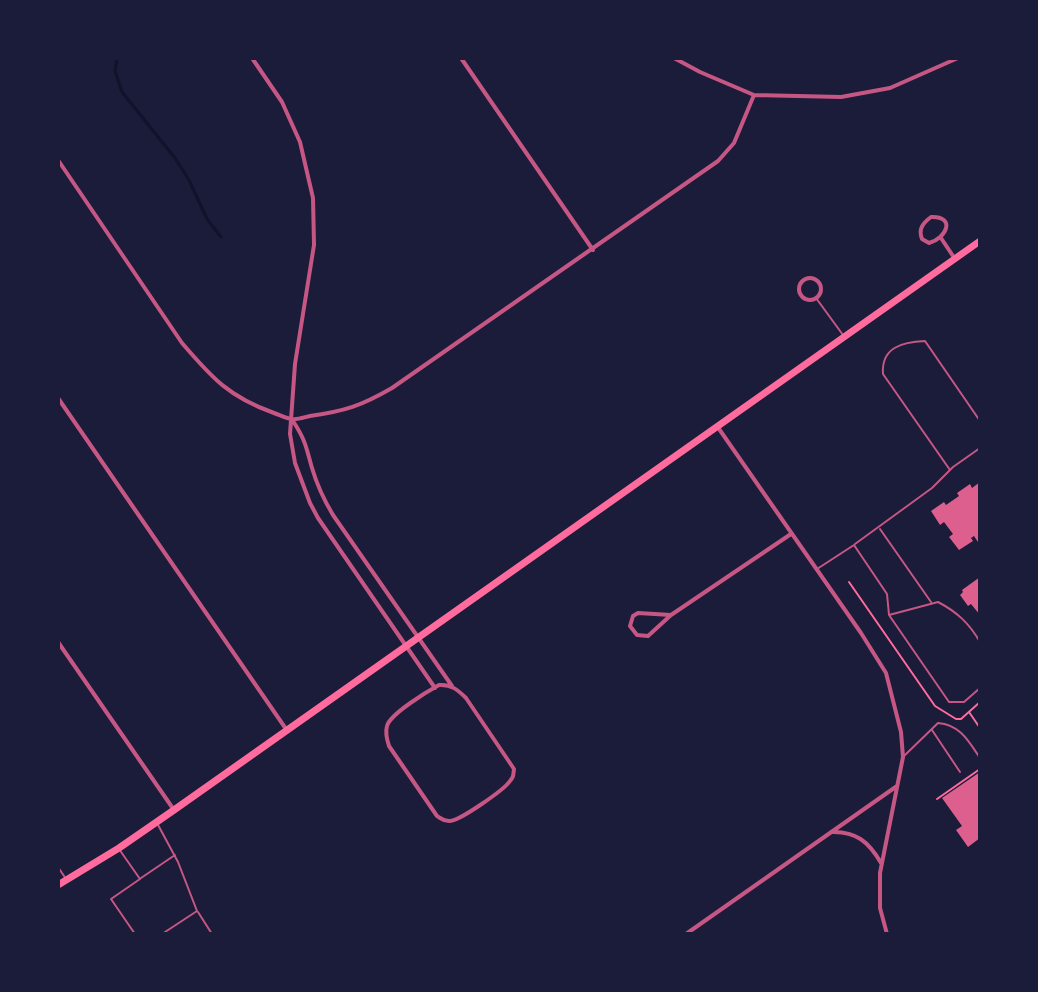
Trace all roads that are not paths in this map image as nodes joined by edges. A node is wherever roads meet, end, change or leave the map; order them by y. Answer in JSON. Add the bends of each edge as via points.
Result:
{"nodes":[{"id":1,"x":252,"y":58,"type":"edge"},
{"id":2,"x":461,"y":58,"type":"edge"},
{"id":3,"x":674,"y":58,"type":"edge"},
{"id":4,"x":958,"y":58,"type":"edge"},
{"id":5,"x":754,"y":95,"type":"junction"},
{"id":6,"x":58,"y":160,"type":"edge"},
{"id":7,"x":941,"y":238,"type":"junction"},
{"id":8,"x":980,"y":241,"type":"edge"},
{"id":9,"x":593,"y":250,"type":"junction"},
{"id":10,"x":955,"y":259,"type":"junction"},
{"id":11,"x":816,"y":298,"type":"junction"},
{"id":12,"x":844,"y":336,"type":"junction"},
{"id":13,"x":58,"y":398,"type":"edge"},
{"id":14,"x":292,"y":419,"type":"junction"},
{"id":15,"x":980,"y":421,"type":"edge"},
{"id":16,"x":717,"y":426,"type":"junction"},
{"id":17,"x":980,"y":448,"type":"edge"},
{"id":18,"x":950,"y":470,"type":"junction"},
{"id":19,"x":880,"y":528,"type":"junction"},
{"id":20,"x":791,"y":534,"type":"junction"},
{"id":21,"x":854,"y":545,"type":"junction"},
{"id":22,"x":816,"y":570,"type":"junction"},
{"id":23,"x":932,"y":603,"type":"junction"},
{"id":24,"x":671,"y":615,"type":"junction"},
{"id":25,"x":889,"y":615,"type":"junction"},
{"id":26,"x":418,"y":638,"type":"junction"},
{"id":27,"x":58,"y":642,"type":"edge"},
{"id":28,"x":980,"y":642,"type":"edge"},
{"id":29,"x":406,"y":646,"type":"junction"},
{"id":30,"x":452,"y":687,"type":"junction"},
{"id":31,"x":435,"y":688,"type":"junction"},
{"id":32,"x":980,"y":688,"type":"edge"},
{"id":33,"x":931,"y":729,"type":"junction"},
{"id":34,"x":287,"y":731,"type":"junction"},
{"id":35,"x":903,"y":757,"type":"junction"},
{"id":36,"x":980,"y":758,"type":"edge"},
{"id":37,"x":960,"y":772,"type":"dead end"},
{"id":38,"x":898,"y":785,"type":"junction"},
{"id":39,"x":174,"y":810,"type":"junction"},
{"id":40,"x":157,"y":822,"type":"junction"},
{"id":41,"x":830,"y":832,"type":"junction"},
{"id":42,"x":119,"y":848,"type":"junction"},
{"id":43,"x":175,"y":855,"type":"junction"},
{"id":44,"x":882,"y":865,"type":"junction"},
{"id":45,"x":58,"y":867,"type":"edge"},
{"id":46,"x":140,"y":879,"type":"junction"},
{"id":47,"x":67,"y":880,"type":"junction"},
{"id":48,"x":58,"y":885,"type":"edge"},
{"id":49,"x":197,"y":911,"type":"junction"},
{"id":50,"x":701,"y":924,"type":"junction"},
{"id":51,"x":135,"y":934,"type":"edge"},
{"id":52,"x":162,"y":934,"type":"edge"},
{"id":53,"x":212,"y":934,"type":"edge"},
{"id":54,"x":686,"y":934,"type":"edge"},
{"id":55,"x":696,"y":934,"type":"edge"},
{"id":56,"x":887,"y":934,"type":"edge"}],
"edges":[{"from":1,"to":14,"type":"street","via":[[282,102],[300,142],[313,198],[314,245]]},
{"from":2,"to":9,"type":"street"},
{"from":3,"to":5,"type":"street"},
{"from":4,"to":5,"type":"street","via":[[890,88],[841,97]]},
{"from":5,"to":9,"type":"street","via":[[734,143],[718,161]]},
{"from":6,"to":14,"type":"street","via":[[201,365],[235,395]]},
{"from":7,"to":7,"type":"street","via":[[944,220],[931,217],[923,223],[924,242]]},
{"from":7,"to":10,"type":"street"},
{"from":8,"to":10,"type":"main road"},
{"from":9,"to":14,"type":"street","via":[[370,401]]},
{"from":10,"to":12,"type":"main road"},
{"from":11,"to":11,"type":"street","via":[[818,283],[804,280],[800,293]]},
{"from":11,"to":12,"type":"lane"},
{"from":12,"to":16,"type":"main road"},
{"from":13,"to":34,"type":"street"},
{"from":14,"to":26,"type":"street","via":[[305,439],[312,470],[333,515]]},
{"from":14,"to":29,"type":"street","via":[[295,463],[310,503]]},
{"from":15,"to":18,"type":"lane","via":[[925,341],[902,343],[890,353],[883,374]]},
{"from":16,"to":20,"type":"street"},
{"from":16,"to":26,"type":"main road"},
{"from":17,"to":18,"type":"lane"},
{"from":18,"to":19,"type":"lane"},
{"from":19,"to":21,"type":"lane"},
{"from":19,"to":23,"type":"lane"},
{"from":20,"to":22,"type":"street"},
{"from":20,"to":24,"type":"street"},
{"from":21,"to":22,"type":"lane"},
{"from":21,"to":25,"type":"lane","via":[[887,594]]},
{"from":22,"to":35,"type":"street","via":[[886,673]]},
{"from":23,"to":25,"type":"lane"},
{"from":23,"to":28,"type":"lane","via":[[956,611]]},
{"from":24,"to":24,"type":"street","via":[[638,613],[630,626],[637,635],[648,636]]},
{"from":25,"to":32,"type":"lane","via":[[949,702],[964,702]]},
{"from":26,"to":29,"type":"main road"},
{"from":26,"to":30,"type":"street"},
{"from":27,"to":39,"type":"street"},
{"from":29,"to":31,"type":"street"},
{"from":29,"to":34,"type":"main road"},
{"from":30,"to":31,"type":"street"},
{"from":30,"to":31,"type":"street","via":[[466,698],[514,773],[505,786],[449,822],[437,816],[389,746],[386,733],[392,718]]},
{"from":33,"to":35,"type":"lane"},
{"from":33,"to":36,"type":"lane","via":[[942,722],[961,730]]},
{"from":33,"to":37,"type":"lane"},
{"from":34,"to":39,"type":"main road"},
{"from":35,"to":38,"type":"street"},
{"from":38,"to":41,"type":"street"},
{"from":38,"to":44,"type":"street"},
{"from":39,"to":40,"type":"main road"},
{"from":40,"to":42,"type":"main road"},
{"from":40,"to":43,"type":"lane"},
{"from":41,"to":44,"type":"street","via":[[860,837]]},
{"from":41,"to":50,"type":"street"},
{"from":42,"to":46,"type":"lane"},
{"from":42,"to":47,"type":"main road"},
{"from":43,"to":46,"type":"lane"},
{"from":43,"to":49,"type":"lane"},
{"from":44,"to":56,"type":"street","via":[[880,908]]},
{"from":45,"to":47,"type":"lane"},
{"from":46,"to":51,"type":"lane","via":[[111,899]]},
{"from":47,"to":48,"type":"main road"},
{"from":49,"to":52,"type":"lane"},
{"from":49,"to":53,"type":"lane"},
{"from":50,"to":54,"type":"street"},
{"from":50,"to":55,"type":"street"}]}
